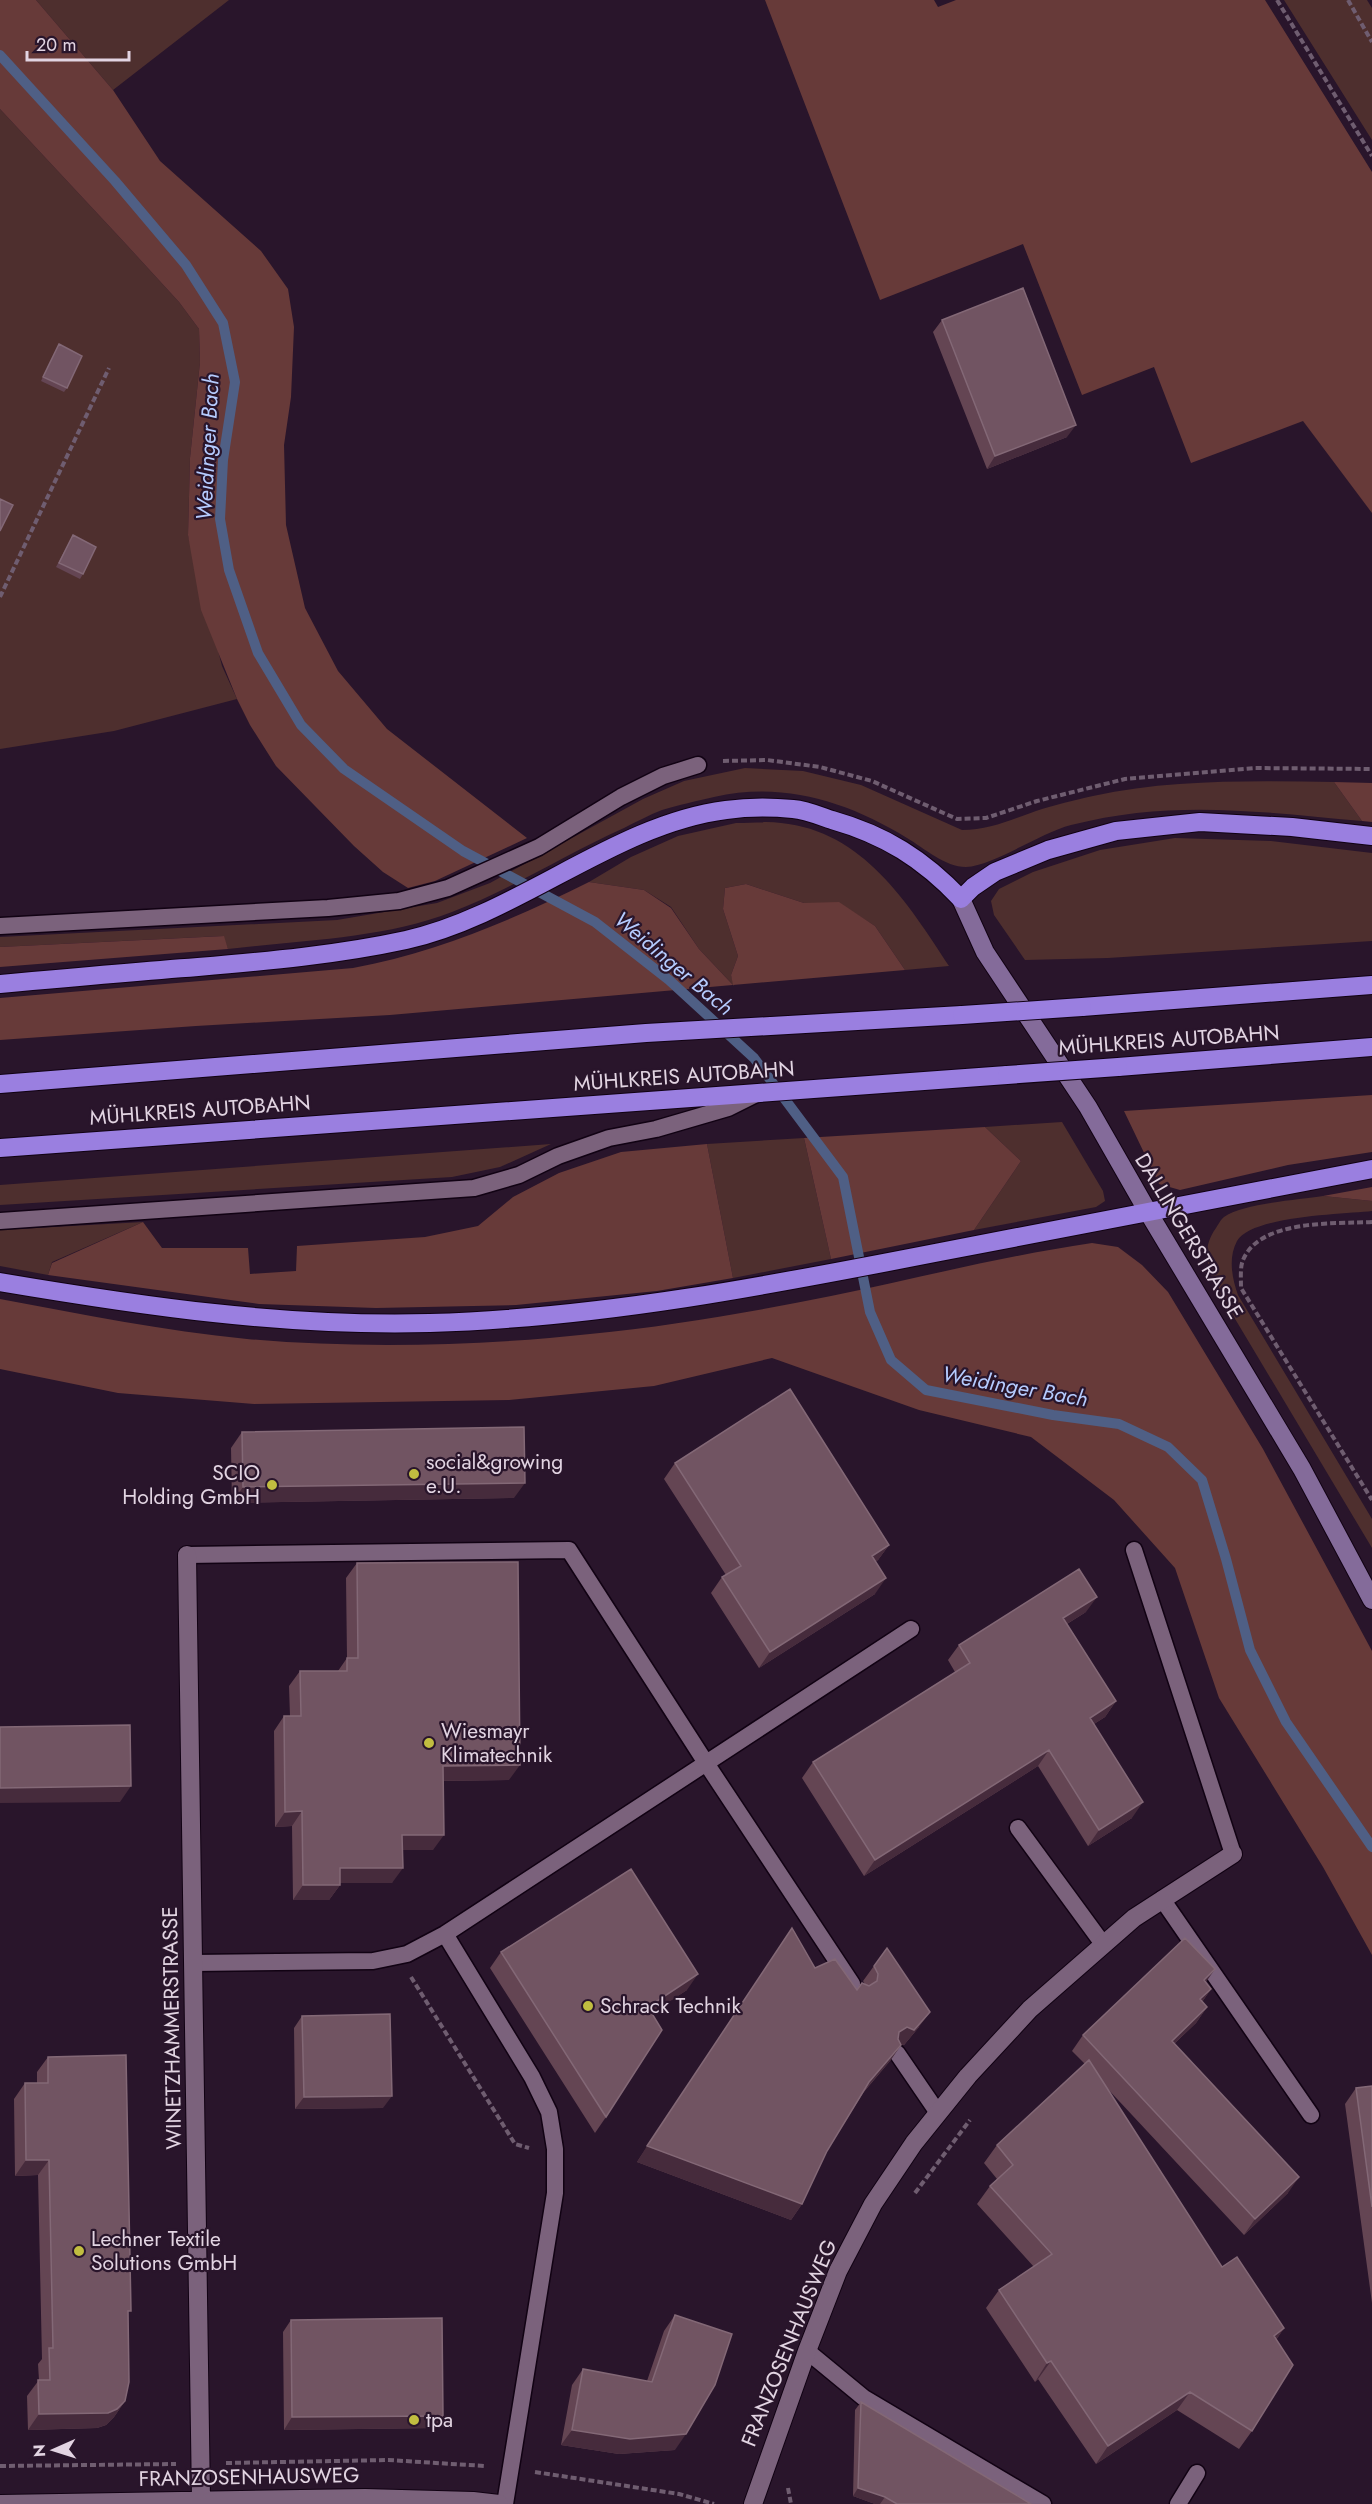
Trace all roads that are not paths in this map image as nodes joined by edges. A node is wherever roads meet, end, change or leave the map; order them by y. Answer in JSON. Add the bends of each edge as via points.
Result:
{"nodes":[{"id":1,"x":698,"y":765,"type":"road end"},
{"id":2,"x":1372,"y":836,"type":"edge"},
{"id":3,"x":961,"y":899,"type":"junction"},
{"id":4,"x":0,"y":926,"type":"edge"},
{"id":5,"x":0,"y":984,"type":"edge"},
{"id":6,"x":1372,"y":985,"type":"edge"},
{"id":7,"x":1372,"y":1047,"type":"edge"},
{"id":8,"x":0,"y":1084,"type":"edge"},
{"id":9,"x":721,"y":1102,"type":"junction"},
{"id":10,"x":0,"y":1148,"type":"edge"},
{"id":11,"x":1372,"y":1169,"type":"edge"},
{"id":12,"x":1148,"y":1212,"type":"junction"},
{"id":13,"x":0,"y":1221,"type":"edge"},
{"id":14,"x":0,"y":1282,"type":"edge"},
{"id":15,"x":1134,"y":1550,"type":"dead end"},
{"id":16,"x":187,"y":1556,"type":"joint"},
{"id":17,"x":1372,"y":1600,"type":"edge"},
{"id":18,"x":911,"y":1629,"type":"dead end"},
{"id":19,"x":706,"y":1763,"type":"junction"},
{"id":20,"x":1018,"y":1828,"type":"dead end"},
{"id":21,"x":1233,"y":1854,"type":"joint"},
{"id":22,"x":1162,"y":1899,"type":"junction"},
{"id":23,"x":445,"y":1934,"type":"junction"},
{"id":24,"x":1103,"y":1944,"type":"junction"},
{"id":25,"x":193,"y":1963,"type":"junction"},
{"id":26,"x":857,"y":1991,"type":"edge"},
{"id":27,"x":897,"y":2053,"type":"edge"},
{"id":28,"x":938,"y":2113,"type":"junction"},
{"id":29,"x":1311,"y":2115,"type":"dead end"},
{"id":30,"x":807,"y":2351,"type":"junction"},
{"id":31,"x":1197,"y":2473,"type":"dead end"},
{"id":32,"x":201,"y":2500,"type":"junction"},
{"id":33,"x":220,"y":2502,"type":"edge"},
{"id":34,"x":0,"y":2504,"type":"edge"},
{"id":35,"x":499,"y":2504,"type":"edge"},
{"id":36,"x":505,"y":2504,"type":"edge"},
{"id":37,"x":753,"y":2504,"type":"edge"},
{"id":38,"x":1043,"y":2504,"type":"edge"},
{"id":39,"x":1178,"y":2504,"type":"edge"}],
"edges":[{"from":1,"to":4,"type":"lane","via":[[663,776],[621,797],[539,847],[448,888],[399,902]]},
{"from":2,"to":3,"type":"highway","via":[[1200,822],[1116,831],[1048,850],[995,872]]},
{"from":3,"to":5,"type":"highway","via":[[912,855],[855,827],[795,809],[726,810],[675,822],[468,920],[408,939],[310,957]]},
{"from":3,"to":12,"type":"street","name":"DALLINGERSTRASSE","via":[[985,952],[1088,1107]]},
{"from":6,"to":8,"type":"highway","name":"MÜHLKREIS AUTOBAHN","bridge":true,"via":[[646,1033]]},
{"from":7,"to":9,"type":"highway","name":"MÜHLKREIS AUTOBAHN","bridge":true,"via":[[760,1092]]},
{"from":9,"to":10,"type":"highway","name":"MÜHLKREIS AUTOBAHN"},
{"from":9,"to":13,"type":"lane","via":[[656,1129],[609,1138],[519,1175],[474,1188]]},
{"from":11,"to":12,"type":"highway"},
{"from":12,"to":14,"type":"highway","via":[[712,1294],[516,1319],[426,1323],[272,1320]]},
{"from":12,"to":17,"type":"street","name":"DALLINGERSTRASSE","via":[[1302,1469]]},
{"from":15,"to":21,"type":"lane"},
{"from":16,"to":19,"type":"lane","via":[[569,1551]]},
{"from":16,"to":25,"type":"street","name":"WINETZHAMMERSTRASSE"},
{"from":18,"to":19,"type":"lane"},
{"from":19,"to":23,"type":"lane"},
{"from":19,"to":26,"type":"lane"},
{"from":20,"to":24,"type":"lane"},
{"from":21,"to":22,"type":"street","name":"FRANZOSENHAUSWEG"},
{"from":22,"to":24,"type":"street","name":"FRANZOSENHAUSWEG"},
{"from":22,"to":29,"type":"lane"},
{"from":23,"to":25,"type":"lane","via":[[407,1954],[373,1961]]},
{"from":23,"to":36,"type":"lane","via":[[532,2077],[549,2112],[555,2156],[555,2193]]},
{"from":24,"to":28,"type":"street","name":"FRANZOSENHAUSWEG","via":[[1030,2009]]},
{"from":25,"to":32,"type":"street","name":"WINETZHAMMERSTRASSE"},
{"from":27,"to":28,"type":"lane"},
{"from":28,"to":30,"type":"street","name":"FRANZOSENHAUSWEG","via":[[873,2204],[838,2271]]},
{"from":30,"to":37,"type":"street","name":"FRANZOSENHAUSWEG"},
{"from":30,"to":38,"type":"lane","via":[[864,2398]]},
{"from":31,"to":39,"type":"lane"},
{"from":32,"to":33,"type":"street","name":"FRANZOSENHAUSWEG"},
{"from":32,"to":34,"type":"street","name":"FRANZOSENHAUSWEG"},
{"from":33,"to":35,"type":"street","name":"FRANZOSENHAUSWEG","via":[[365,2498]]}]}
